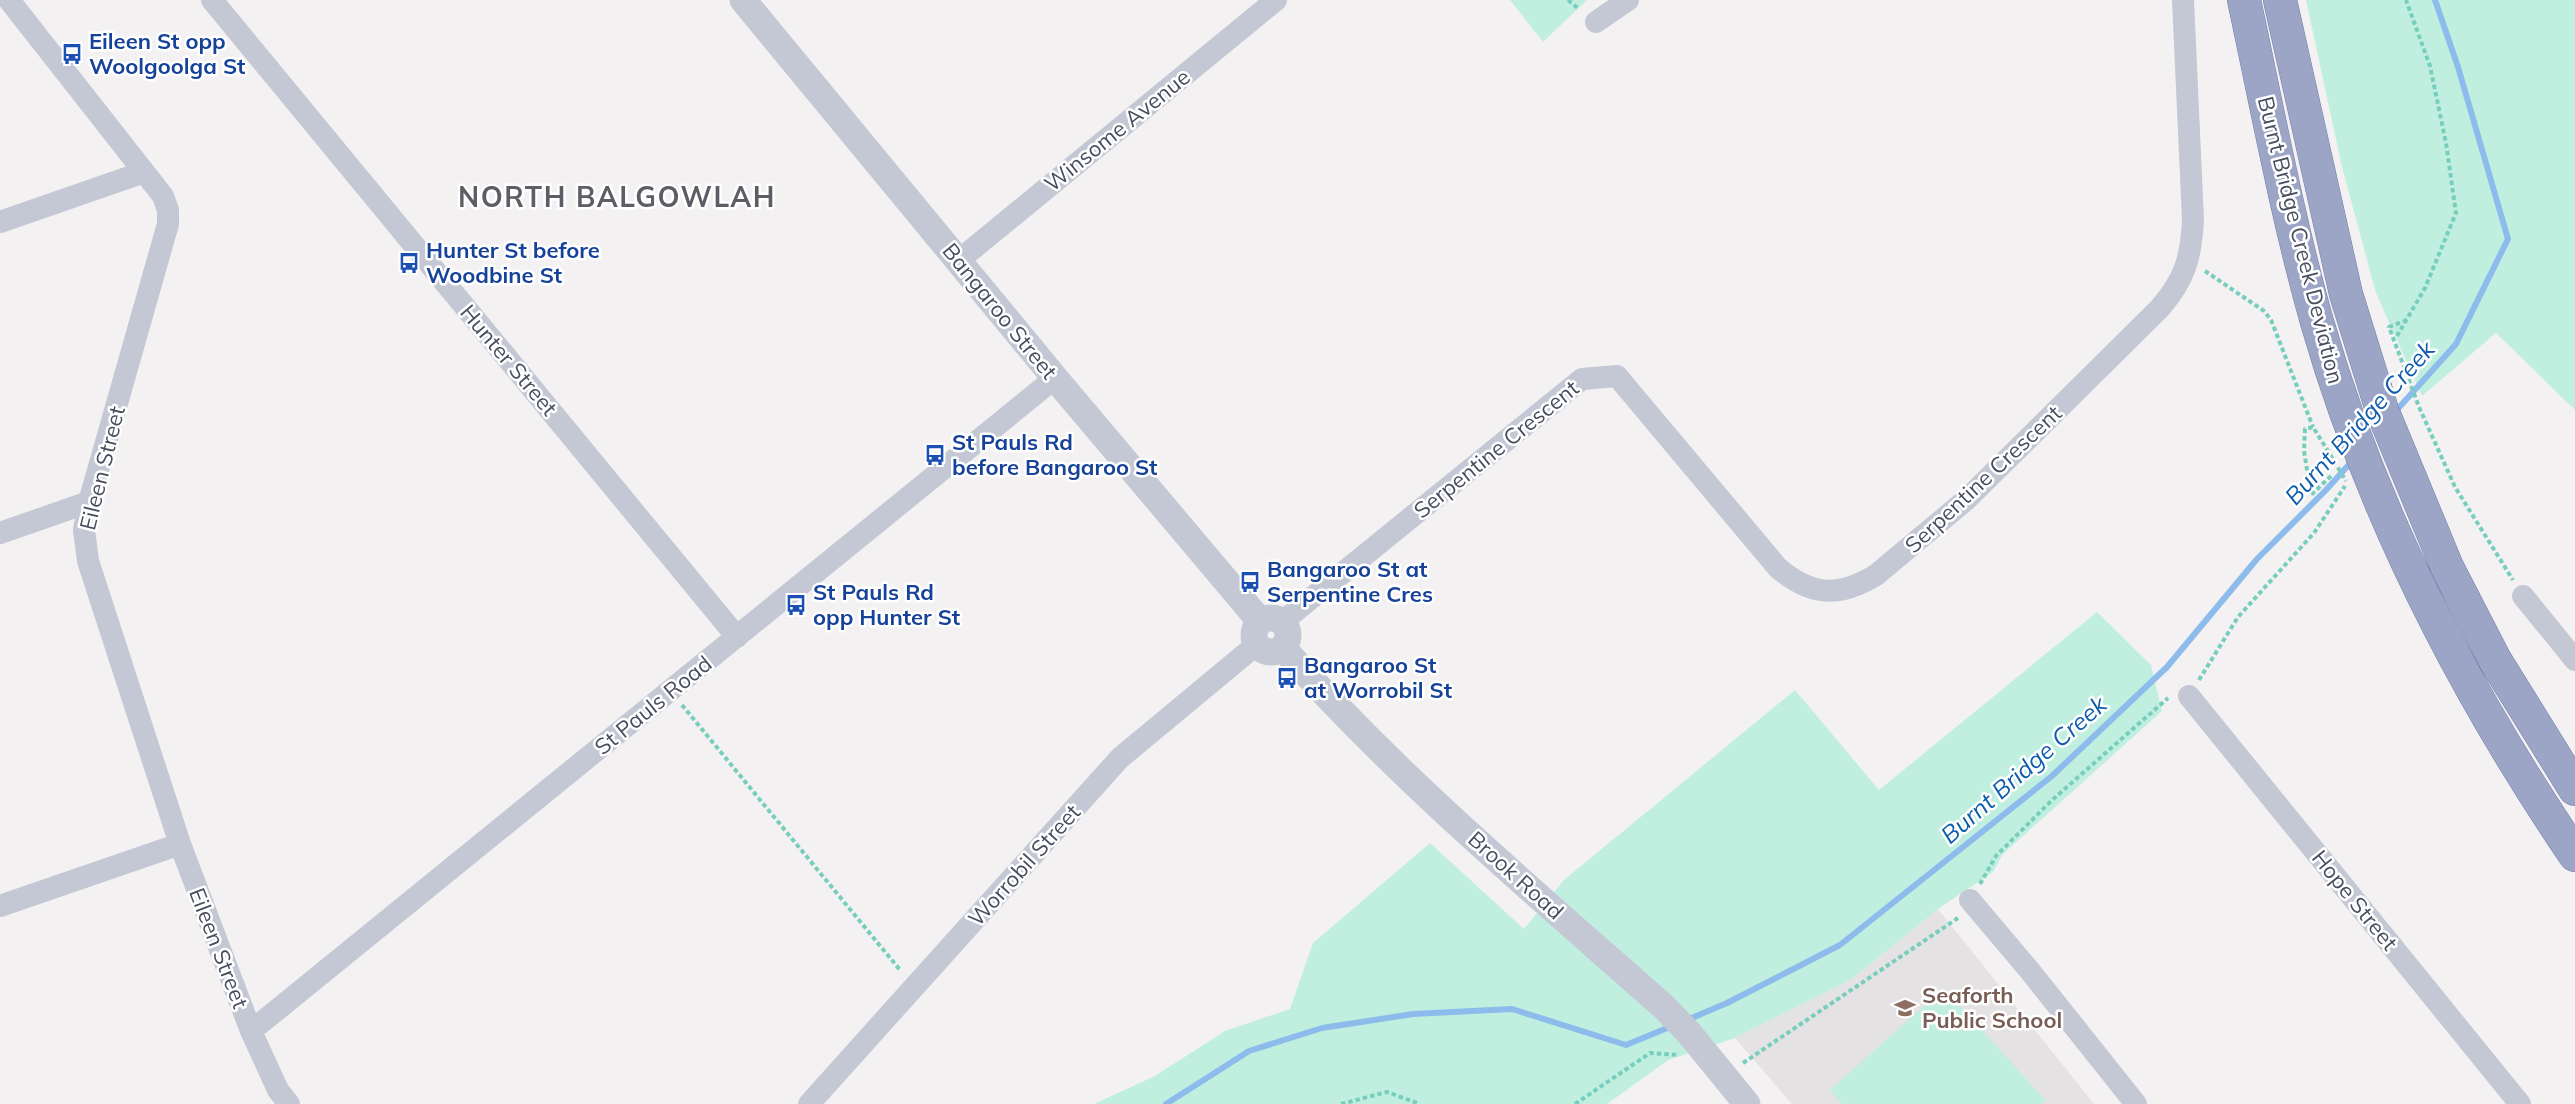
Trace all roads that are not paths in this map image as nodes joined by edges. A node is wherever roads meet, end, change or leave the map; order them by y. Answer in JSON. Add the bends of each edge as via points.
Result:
{"nodes":[{"id":1,"x":9,"y":0,"type":"edge"},
{"id":2,"x":212,"y":0,"type":"edge"},
{"id":3,"x":743,"y":0,"type":"edge"},
{"id":4,"x":1276,"y":0,"type":"edge"},
{"id":5,"x":1628,"y":0,"type":"edge"},
{"id":6,"x":2183,"y":0,"type":"edge"},
{"id":7,"x":2244,"y":0,"type":"edge"},
{"id":8,"x":2280,"y":0,"type":"edge"},
{"id":9,"x":1596,"y":22,"type":"dead end"},
{"id":10,"x":144,"y":172,"type":"junction"},
{"id":11,"x":0,"y":222,"type":"edge"},
{"id":12,"x":958,"y":261,"type":"junction"},
{"id":13,"x":1054,"y":378,"type":"junction"},
{"id":14,"x":89,"y":502,"type":"junction"},
{"id":15,"x":0,"y":533,"type":"edge"},
{"id":16,"x":2523,"y":596,"type":"road end"},
{"id":17,"x":1270,"y":634,"type":"junction"},
{"id":18,"x":737,"y":637,"type":"junction"},
{"id":19,"x":2575,"y":660,"type":"edge"},
{"id":20,"x":2189,"y":696,"type":"road end"},
{"id":21,"x":2575,"y":789,"type":"edge"},
{"id":22,"x":180,"y":844,"type":"junction"},
{"id":23,"x":2575,"y":855,"type":"edge"},
{"id":24,"x":1970,"y":900,"type":"road end"},
{"id":25,"x":0,"y":906,"type":"edge"},
{"id":26,"x":251,"y":1031,"type":"junction"},
{"id":27,"x":289,"y":1104,"type":"edge"},
{"id":28,"x":809,"y":1104,"type":"edge"},
{"id":29,"x":1747,"y":1104,"type":"edge"},
{"id":30,"x":2136,"y":1104,"type":"edge"},
{"id":31,"x":2520,"y":1104,"type":"edge"}],
"edges":[{"from":1,"to":10,"type":"street","name":"Eileen Street"},
{"from":2,"to":18,"type":"street","name":"Hunter Street"},
{"from":3,"to":12,"type":"street","name":"Bangaroo Street"},
{"from":4,"to":12,"type":"street","name":"Winsome Avenue"},
{"from":5,"to":9,"type":"street"},
{"from":6,"to":17,"type":"street","name":"Serpentine Crescent","via":[[2193,220],[2188,261],[2179,285],[1967,499],[1876,575],[1837,591],[1814,590],[1794,581],[1778,568],[1617,376],[1582,379]]},
{"from":7,"to":23,"type":"highway","name":"Burnt Bridge Creek Deviation","via":[[2302,264],[2351,462],[2478,701]]},
{"from":8,"to":21,"type":"highway","name":"Burnt Bridge Creek Deviation","via":[[2346,294],[2387,423],[2447,567],[2495,660]]},
{"from":10,"to":11,"type":"street"},
{"from":10,"to":14,"type":"street","name":"Eileen Street","via":[[163,196],[168,224]]},
{"from":12,"to":13,"type":"street","name":"Bangaroo Street"},
{"from":13,"to":17,"type":"street","name":"Bangaroo Street"},
{"from":13,"to":18,"type":"street","name":"St Pauls Road"},
{"from":14,"to":15,"type":"street"},
{"from":14,"to":22,"type":"street","name":"Eileen Street","via":[[84,530],[88,561]]},
{"from":16,"to":19,"type":"street"},
{"from":17,"to":28,"type":"street","name":"Worrobil Street","via":[[1120,758]]},
{"from":17,"to":29,"type":"street","name":"Brook Road","via":[[1425,795],[1665,1007],[1684,1044],[1725,1076]]},
{"from":18,"to":26,"type":"street","name":"St Pauls Road"},
{"from":20,"to":31,"type":"street","name":"Hope Street"},
{"from":22,"to":25,"type":"street"},
{"from":22,"to":26,"type":"street","name":"Eileen Street"},
{"from":24,"to":30,"type":"street"},
{"from":26,"to":27,"type":"street","name":"Eileen Street","via":[[278,1090]]}]}
